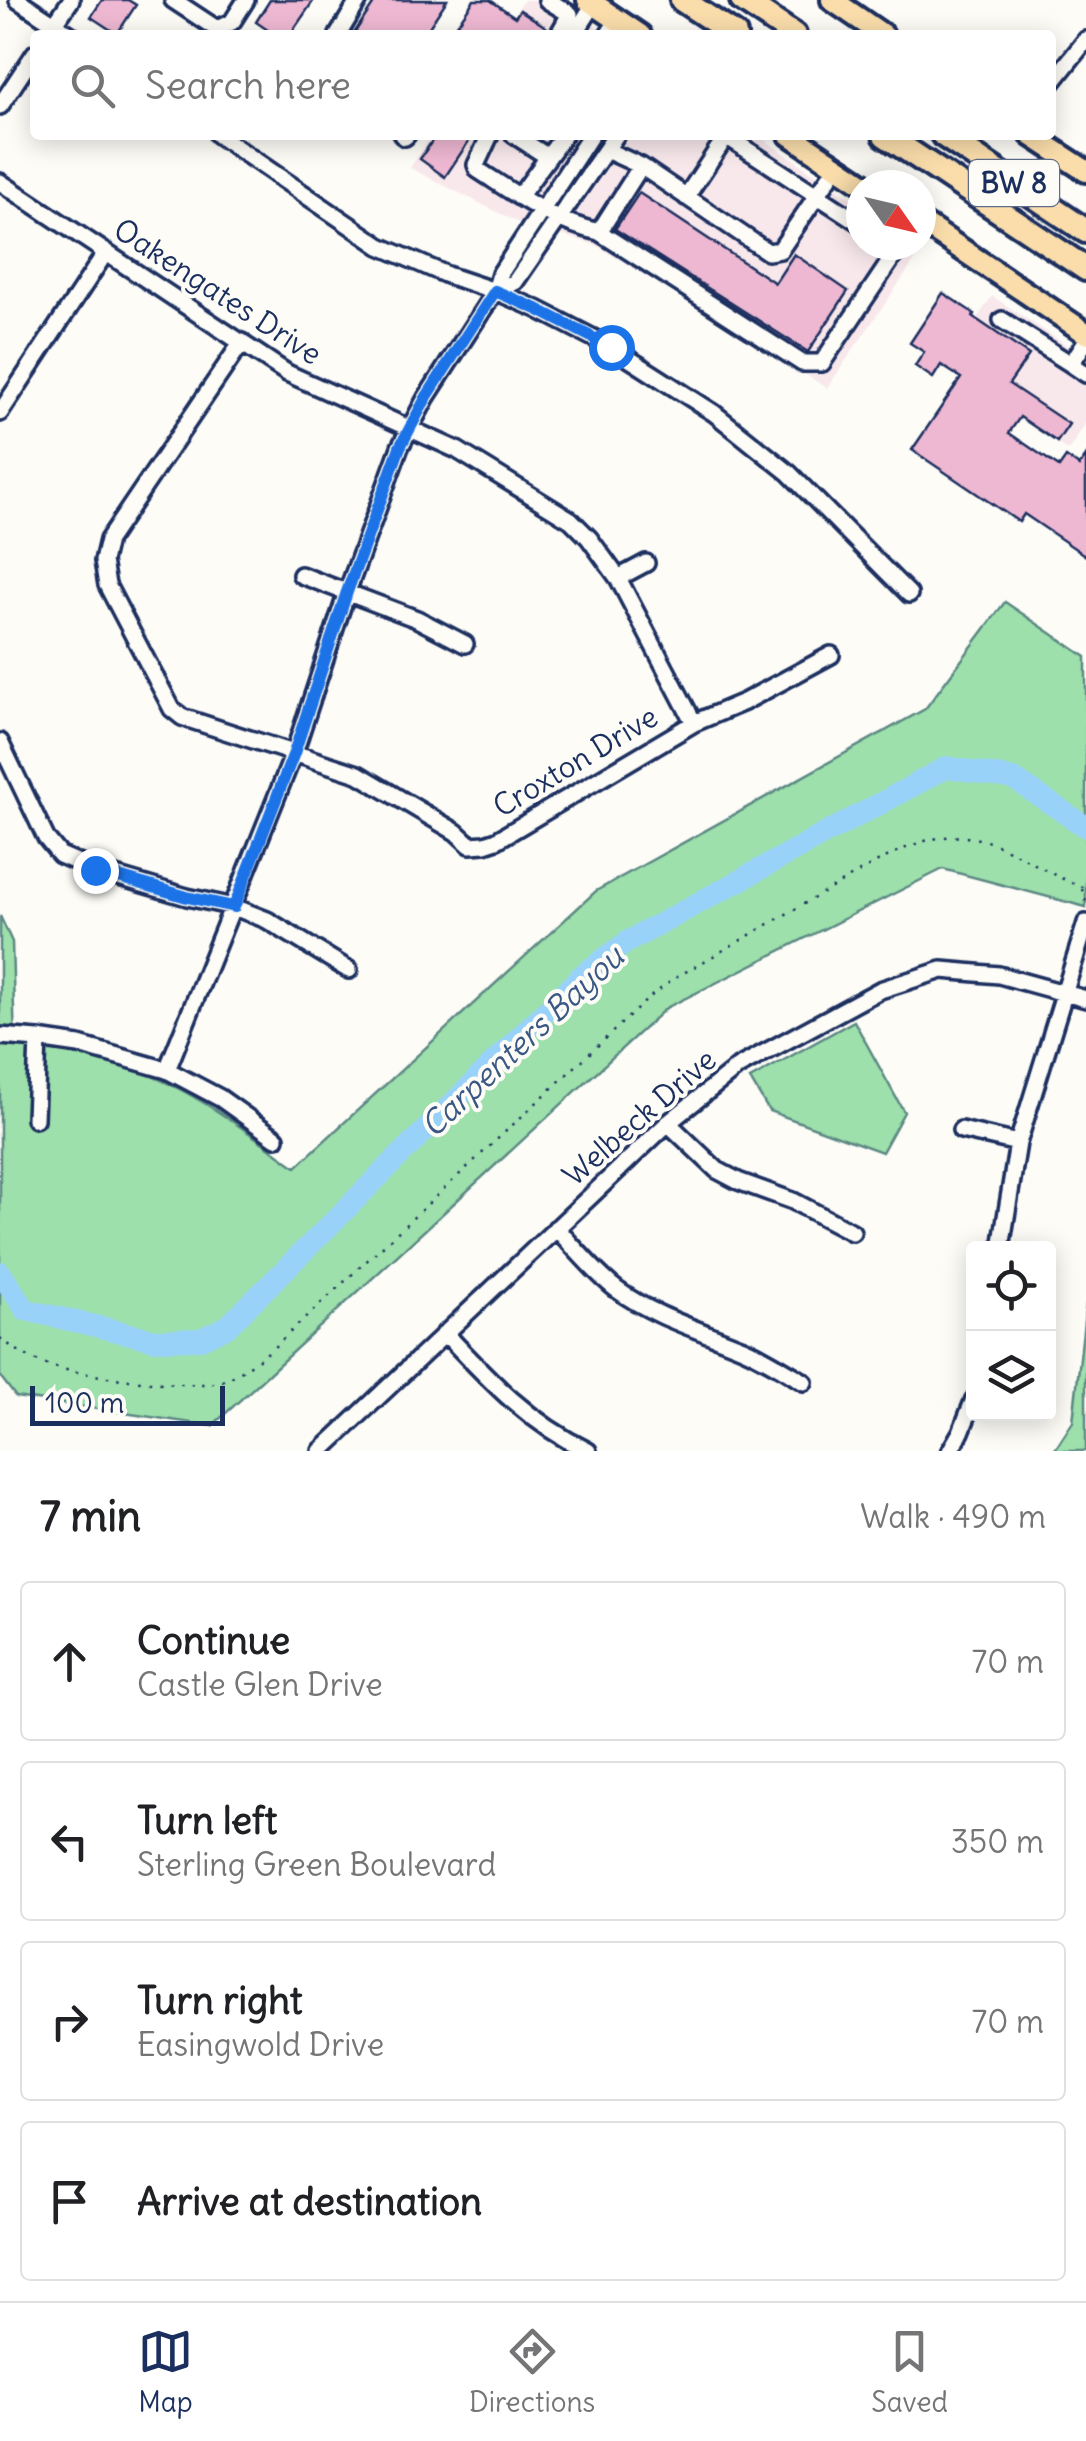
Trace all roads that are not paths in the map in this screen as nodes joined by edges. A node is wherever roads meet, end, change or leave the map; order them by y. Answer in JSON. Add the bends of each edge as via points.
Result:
{"nodes":[{"id":1,"x":18,"y":0,"type":"edge"},
{"id":2,"x":71,"y":0,"type":"edge"},
{"id":3,"x":173,"y":0,"type":"edge"},
{"id":4,"x":246,"y":0,"type":"edge"},
{"id":5,"x":359,"y":0,"type":"edge"},
{"id":6,"x":547,"y":0,"type":"edge"},
{"id":7,"x":682,"y":0,"type":"edge"},
{"id":8,"x":742,"y":0,"type":"edge"},
{"id":9,"x":832,"y":0,"type":"edge"},
{"id":10,"x":591,"y":2,"type":"edge"},
{"id":11,"x":613,"y":28,"type":"edge"},
{"id":12,"x":51,"y":30,"type":"edge"},
{"id":13,"x":341,"y":30,"type":"edge"},
{"id":14,"x":561,"y":30,"type":"edge"},
{"id":15,"x":577,"y":30,"type":"edge"},
{"id":16,"x":727,"y":30,"type":"edge"},
{"id":17,"x":787,"y":30,"type":"edge"},
{"id":18,"x":877,"y":30,"type":"edge"},
{"id":19,"x":1086,"y":40,"type":"edge"},
{"id":20,"x":30,"y":61,"type":"edge"},
{"id":21,"x":1056,"y":78,"type":"edge"},
{"id":22,"x":0,"y":106,"type":"edge"},
{"id":23,"x":225,"y":140,"type":"edge"},
{"id":24,"x":488,"y":140,"type":"edge"},
{"id":25,"x":521,"y":140,"type":"edge"},
{"id":26,"x":561,"y":140,"type":"edge"},
{"id":27,"x":584,"y":140,"type":"edge"},
{"id":28,"x":613,"y":140,"type":"edge"},
{"id":29,"x":724,"y":140,"type":"edge"},
{"id":30,"x":733,"y":140,"type":"edge"},
{"id":31,"x":797,"y":140,"type":"edge"},
{"id":32,"x":892,"y":140,"type":"edge"},
{"id":33,"x":950,"y":140,"type":"edge"},
{"id":34,"x":1039,"y":140,"type":"edge"},
{"id":35,"x":606,"y":150,"type":"junction"},
{"id":36,"x":548,"y":158,"type":"junction"},
{"id":37,"x":641,"y":166,"type":"junction"},
{"id":38,"x":836,"y":166,"type":"junction"},
{"id":39,"x":1086,"y":171,"type":"edge"},
{"id":40,"x":846,"y":173,"type":"edge"},
{"id":41,"x":0,"y":182,"type":"edge"},
{"id":42,"x":817,"y":195,"type":"junction"},
{"id":43,"x":520,"y":196,"type":"junction"},
{"id":44,"x":686,"y":197,"type":"junction"},
{"id":45,"x":542,"y":211,"type":"junction"},
{"id":46,"x":846,"y":214,"type":"edge"},
{"id":47,"x":559,"y":220,"type":"junction"},
{"id":48,"x":1086,"y":231,"type":"edge"},
{"id":49,"x":599,"y":232,"type":"junction"},
{"id":50,"x":936,"y":232,"type":"edge"},
{"id":51,"x":106,"y":252,"type":"junction"},
{"id":52,"x":888,"y":260,"type":"edge"},
{"id":53,"x":1080,"y":265,"type":"edge"},
{"id":54,"x":495,"y":291,"type":"junction"},
{"id":55,"x":1002,"y":320,"type":"dead end"},
{"id":56,"x":1086,"y":332,"type":"edge"},
{"id":57,"x":242,"y":342,"type":"junction"},
{"id":58,"x":1086,"y":342,"type":"edge"},
{"id":59,"x":1071,"y":364,"type":"junction"},
{"id":60,"x":1086,"y":374,"type":"edge"},
{"id":61,"x":0,"y":413,"type":"edge"},
{"id":62,"x":408,"y":430,"type":"junction"},
{"id":63,"x":646,"y":563,"type":"dead end"},
{"id":64,"x":301,"y":575,"type":"dead end"},
{"id":65,"x":618,"y":578,"type":"junction"},
{"id":66,"x":347,"y":592,"type":"junction"},
{"id":67,"x":909,"y":594,"type":"dead end"},
{"id":68,"x":466,"y":644,"type":"dead end"},
{"id":69,"x":831,"y":656,"type":"dead end"},
{"id":70,"x":694,"y":723,"type":"junction"},
{"id":71,"x":0,"y":742,"type":"edge"},
{"id":72,"x":294,"y":753,"type":"junction"},
{"id":73,"x":234,"y":907,"type":"junction"},
{"id":74,"x":1086,"y":923,"type":"edge"},
{"id":75,"x":349,"y":970,"type":"dead end"},
{"id":76,"x":1066,"y":993,"type":"junction"},
{"id":77,"x":1086,"y":998,"type":"edge"},
{"id":78,"x":0,"y":1036,"type":"edge"},
{"id":79,"x":38,"y":1038,"type":"junction"},
{"id":80,"x":166,"y":1070,"type":"junction"},
{"id":81,"x":35,"y":1119,"type":"dead end"},
{"id":82,"x":668,"y":1123,"type":"junction"},
{"id":83,"x":961,"y":1130,"type":"dead end"},
{"id":84,"x":276,"y":1138,"type":"dead end"},
{"id":85,"x":1018,"y":1142,"type":"junction"},
{"id":86,"x":556,"y":1228,"type":"junction"},
{"id":87,"x":852,"y":1232,"type":"dead end"},
{"id":88,"x":1001,"y":1241,"type":"edge"},
{"id":89,"x":446,"y":1333,"type":"junction"},
{"id":90,"x":804,"y":1382,"type":"dead end"},
{"id":91,"x":966,"y":1418,"type":"edge"},
{"id":92,"x":321,"y":1451,"type":"edge"},
{"id":93,"x":588,"y":1451,"type":"edge"},
{"id":94,"x":950,"y":1451,"type":"edge"}],
"edges":[{"from":1,"to":12,"type":"street"},
{"from":2,"to":12,"type":"street"},
{"from":3,"to":4,"type":"street","via":[[217,29],[232,22]]},
{"from":5,"to":13,"type":"street"},
{"from":6,"to":14,"type":"street","via":[[570,14]]},
{"from":7,"to":16,"type":"highway"},
{"from":8,"to":17,"type":"highway"},
{"from":9,"to":18,"type":"main road"},
{"from":10,"to":11,"type":"main road"},
{"from":10,"to":15,"type":"street"},
{"from":19,"to":21,"type":"street"},
{"from":20,"to":22,"type":"street"},
{"from":23,"to":54,"type":"street","via":[[380,246]]},
{"from":24,"to":43,"type":"street","via":[[478,170]]},
{"from":25,"to":36,"type":"street"},
{"from":26,"to":36,"type":"street"},
{"from":27,"to":45,"type":"street"},
{"from":28,"to":35,"type":"street"},
{"from":29,"to":44,"type":"street"},
{"from":30,"to":42,"type":"street"},
{"from":31,"to":38,"type":"main road"},
{"from":32,"to":53,"type":"highway","number":"BW 8"},
{"from":33,"to":48,"type":"highway","number":"BW 8"},
{"from":34,"to":39,"type":"main road","number":"BW 8"},
{"from":35,"to":37,"type":"street"},
{"from":35,"to":47,"type":"street"},
{"from":36,"to":43,"type":"street"},
{"from":37,"to":44,"type":"street"},
{"from":37,"to":49,"type":"street"},
{"from":38,"to":40,"type":"main road"},
{"from":38,"to":42,"type":"street"},
{"from":41,"to":51,"type":"street","name":"Oakengates Drive"},
{"from":42,"to":44,"type":"street","via":[[780,250],[768,252]]},
{"from":42,"to":46,"type":"street"},
{"from":43,"to":45,"type":"street"},
{"from":45,"to":47,"type":"street"},
{"from":45,"to":54,"type":"street"},
{"from":47,"to":49,"type":"street"},
{"from":47,"to":54,"type":"street","via":[[515,282]]},
{"from":49,"to":52,"type":"street","via":[[802,363],[822,362]]},
{"from":50,"to":56,"type":"main road","number":"BW 8"},
{"from":51,"to":57,"type":"street","name":"Oakengates Drive"},
{"from":51,"to":61,"type":"street"},
{"from":54,"to":62,"type":"street"},
{"from":54,"to":67,"type":"street","via":[[611,347],[739,432]]},
{"from":55,"to":59,"type":"street"},
{"from":57,"to":62,"type":"street","name":"Oakengates Drive","via":[[287,373]]},
{"from":57,"to":72,"type":"street","name":"Croxton Drive","via":[[108,540],[103,561],[107,585],[172,709]]},
{"from":58,"to":59,"type":"street"},
{"from":59,"to":60,"type":"street"},
{"from":62,"to":65,"type":"street","name":"Oakengates Drive","via":[[457,450],[571,520]]},
{"from":62,"to":66,"type":"street"},
{"from":63,"to":65,"type":"street"},
{"from":64,"to":66,"type":"street"},
{"from":65,"to":70,"type":"street","name":"Oakengates Drive"},
{"from":66,"to":68,"type":"street"},
{"from":66,"to":72,"type":"street"},
{"from":69,"to":70,"type":"street","name":"Croxton Drive"},
{"from":70,"to":72,"type":"street","name":"Croxton Drive","via":[[486,844],[470,845],[358,774]]},
{"from":71,"to":73,"type":"street","via":[[60,855]]},
{"from":72,"to":73,"type":"street"},
{"from":73,"to":75,"type":"street"},
{"from":73,"to":80,"type":"street"},
{"from":74,"to":76,"type":"street"},
{"from":76,"to":77,"type":"street","name":"Welbeck Drive"},
{"from":76,"to":82,"type":"street","name":"Welbeck Drive","via":[[967,972],[914,978],[738,1067]]},
{"from":76,"to":85,"type":"street"},
{"from":78,"to":79,"type":"street"},
{"from":79,"to":80,"type":"street"},
{"from":79,"to":81,"type":"street"},
{"from":80,"to":84,"type":"street"},
{"from":82,"to":86,"type":"street","name":"Welbeck Drive"},
{"from":82,"to":87,"type":"street","via":[[717,1170]]},
{"from":83,"to":85,"type":"street"},
{"from":85,"to":88,"type":"street"},
{"from":86,"to":89,"type":"street","name":"Welbeck Drive"},
{"from":86,"to":90,"type":"street","via":[[640,1304]]},
{"from":89,"to":92,"type":"street","name":"Welbeck Drive"},
{"from":89,"to":93,"type":"street","via":[[519,1408]]},
{"from":91,"to":94,"type":"street"}]}
